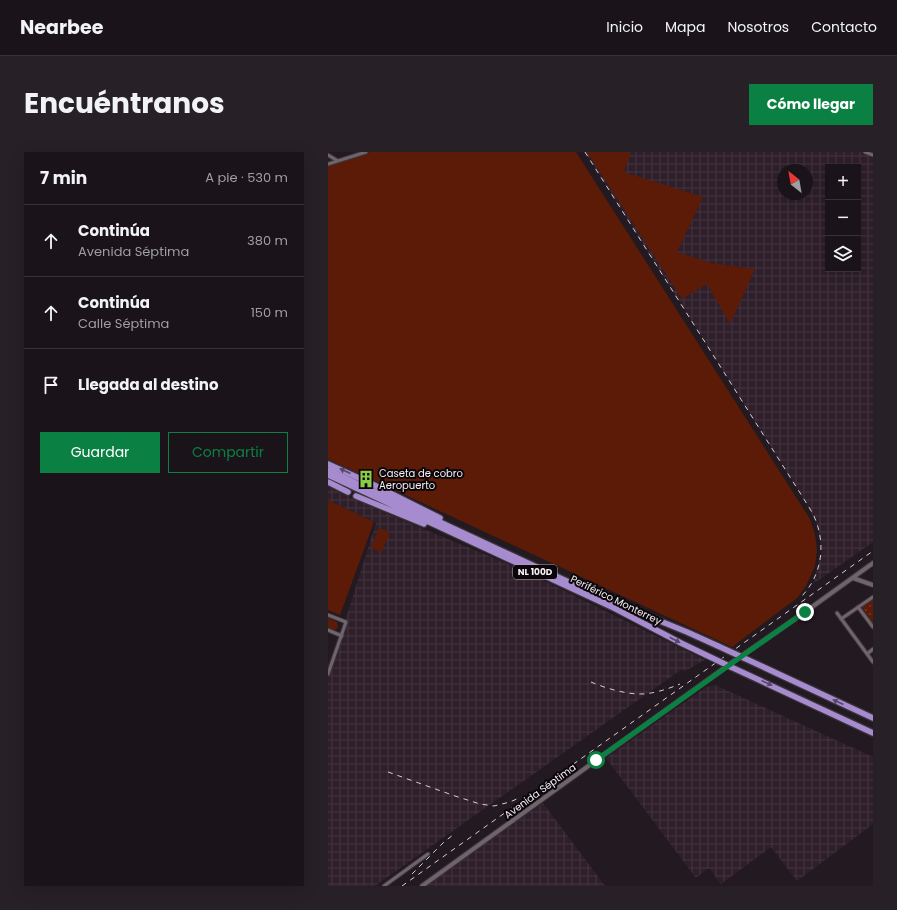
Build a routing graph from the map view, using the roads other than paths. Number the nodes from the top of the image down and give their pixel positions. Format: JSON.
{"nodes":[{"id":1,"x":366,"y":152,"type":"edge"},
{"id":2,"x":865,"y":152,"type":"edge"},
{"id":3,"x":328,"y":155,"type":"edge"},
{"id":4,"x":873,"y":155,"type":"edge"},
{"id":5,"x":338,"y":161,"type":"junction"},
{"id":6,"x":328,"y":164,"type":"edge"},
{"id":7,"x":328,"y":464,"type":"edge"},
{"id":8,"x":328,"y":470,"type":"edge"},
{"id":9,"x":328,"y":475,"type":"edge"},
{"id":10,"x":361,"y":479,"type":"dead end"},
{"id":11,"x":328,"y":482,"type":"edge"},
{"id":12,"x":370,"y":483,"type":"dead end"},
{"id":13,"x":348,"y":492,"type":"dead end"},
{"id":14,"x":356,"y":496,"type":"dead end"},
{"id":15,"x":455,"y":532,"type":"junction"},
{"id":16,"x":873,"y":563,"type":"edge"},
{"id":17,"x":853,"y":578,"type":"junction"},
{"id":18,"x":872,"y":583,"type":"edge"},
{"id":19,"x":873,"y":597,"type":"edge"},
{"id":20,"x":858,"y":607,"type":"junction"},
{"id":21,"x":837,"y":613,"type":"dead end"},
{"id":22,"x":328,"y":615,"type":"edge"},
{"id":23,"x":841,"y":619,"type":"junction"},
{"id":24,"x":873,"y":627,"type":"edge"},
{"id":25,"x":328,"y":630,"type":"edge"},
{"id":26,"x":342,"y":636,"type":"junction"},
{"id":27,"x":873,"y":649,"type":"edge"},
{"id":28,"x":867,"y":654,"type":"junction"},
{"id":29,"x":744,"y":656,"type":"junction"},
{"id":30,"x":873,"y":662,"type":"edge"},
{"id":31,"x":328,"y":674,"type":"edge"},
{"id":32,"x":873,"y":718,"type":"edge"},
{"id":33,"x":873,"y":733,"type":"edge"},
{"id":34,"x":428,"y":854,"type":"dead end"},
{"id":35,"x":384,"y":886,"type":"edge"},
{"id":36,"x":422,"y":886,"type":"edge"}],
"edges":[{"from":1,"to":5,"type":"street"},
{"from":2,"to":4,"type":"street"},
{"from":3,"to":5,"type":"street"},
{"from":5,"to":6,"type":"street"},
{"from":10,"to":7,"type":"highway","one_way":true},
{"from":8,"to":15,"type":"highway","name":"Periférico Monterrey","number":"NL 100D"},
{"from":9,"to":15,"type":"highway","name":"Periférico Monterrey","number":"NL 100D"},
{"from":11,"to":13,"type":"highway"},
{"from":12,"to":15,"type":"highway"},
{"from":14,"to":15,"type":"highway"},
{"from":15,"to":29,"type":"highway","name":"Periférico Monterrey","number":"NL 100D","bridge":true},
{"from":15,"to":33,"type":"highway","name":"Periférico Monterrey","number":"NL 100D","one_way":true,"bridge":true},
{"from":16,"to":17,"type":"street","name":"Avenida Séptima"},
{"from":17,"to":18,"type":"street"},
{"from":17,"to":29,"type":"street","name":"Avenida Séptima"},
{"from":19,"to":20,"type":"street"},
{"from":20,"to":23,"type":"street"},
{"from":20,"to":24,"type":"street"},
{"from":21,"to":23,"type":"street"},
{"from":22,"to":26,"type":"street"},
{"from":23,"to":28,"type":"street"},
{"from":25,"to":26,"type":"street"},
{"from":26,"to":31,"type":"street"},
{"from":27,"to":28,"type":"street"},
{"from":28,"to":30,"type":"street"},
{"from":32,"to":29,"type":"highway","name":"Periférico Monterrey","number":"NL 100D","one_way":true},
{"from":29,"to":36,"type":"street","name":"Avenida Séptima"},
{"from":34,"to":35,"type":"street"}]}
